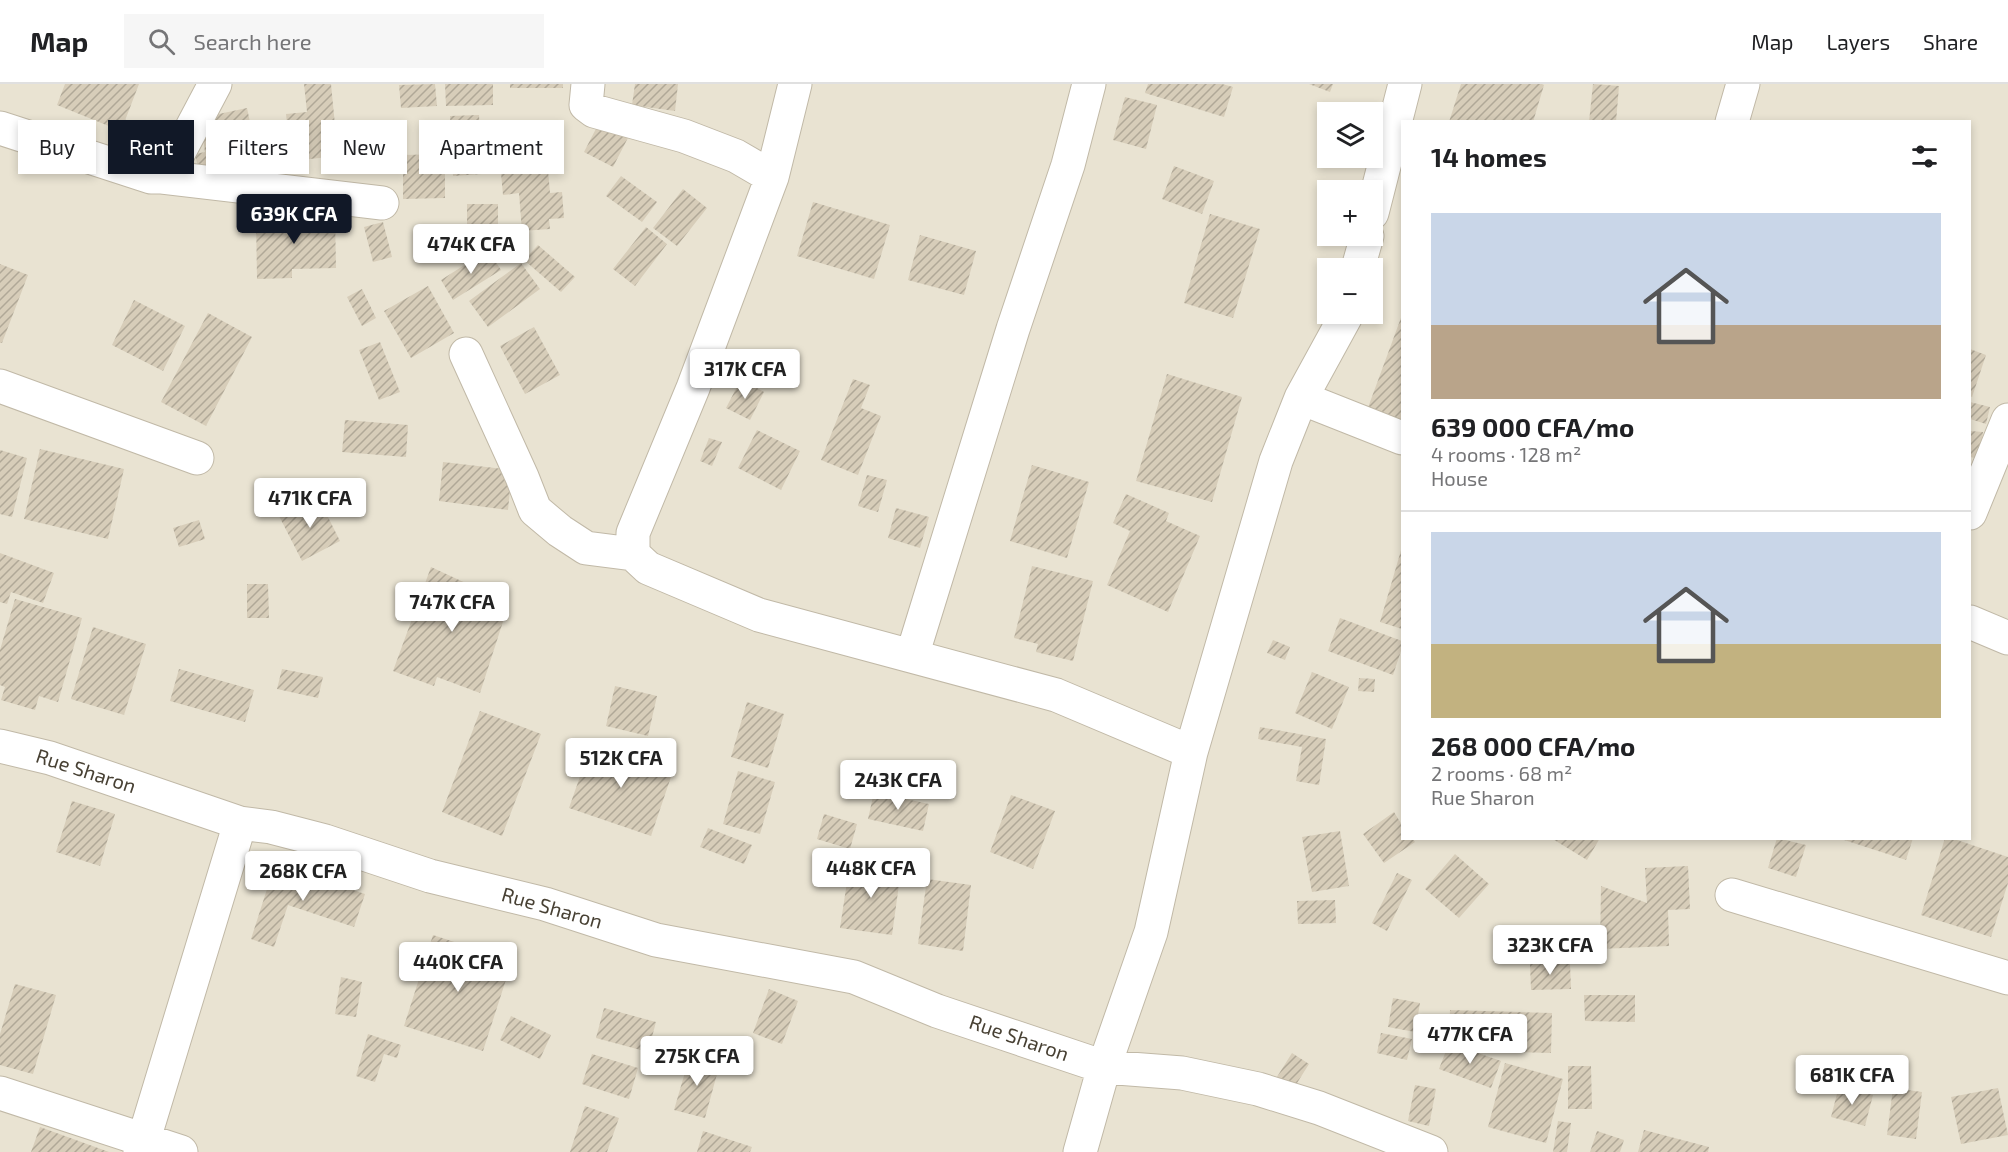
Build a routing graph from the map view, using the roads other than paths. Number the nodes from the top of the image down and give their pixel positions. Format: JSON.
{"nodes":[{"id":1,"x":215,"y":84,"type":"edge"},
{"id":2,"x":588,"y":84,"type":"edge"},
{"id":3,"x":795,"y":84,"type":"edge"},
{"id":4,"x":1089,"y":84,"type":"edge"},
{"id":5,"x":1405,"y":84,"type":"edge"},
{"id":6,"x":1743,"y":84,"type":"edge"},
{"id":7,"x":1733,"y":120,"type":"edge"},
{"id":8,"x":0,"y":128,"type":"edge"},
{"id":9,"x":162,"y":177,"type":"junction"},
{"id":10,"x":772,"y":177,"type":"junction"},
{"id":11,"x":1380,"y":180,"type":"edge"},
{"id":12,"x":382,"y":203,"type":"dead end"},
{"id":13,"x":1342,"y":324,"type":"edge"},
{"id":14,"x":466,"y":354,"type":"dead end"},
{"id":15,"x":0,"y":386,"type":"edge"},
{"id":16,"x":1301,"y":398,"type":"junction"},
{"id":17,"x":2008,"y":420,"type":"edge"},
{"id":18,"x":1401,"y":438,"type":"edge"},
{"id":19,"x":197,"y":458,"type":"dead end"},
{"id":20,"x":1971,"y":511,"type":"edge"},
{"id":21,"x":633,"y":554,"type":"junction"},
{"id":22,"x":1971,"y":622,"type":"edge"},
{"id":23,"x":2008,"y":638,"type":"edge"},
{"id":24,"x":912,"y":656,"type":"junction"},
{"id":25,"x":0,"y":746,"type":"edge"},
{"id":26,"x":1191,"y":752,"type":"junction"},
{"id":27,"x":240,"y":823,"type":"junction"},
{"id":28,"x":1732,"y":895,"type":"dead end"},
{"id":29,"x":2008,"y":978,"type":"edge"},
{"id":30,"x":1104,"y":1067,"type":"junction"},
{"id":31,"x":0,"y":1093,"type":"edge"},
{"id":32,"x":141,"y":1146,"type":"edge"},
{"id":33,"x":182,"y":1152,"type":"edge"},
{"id":34,"x":1080,"y":1152,"type":"edge"},
{"id":35,"x":1431,"y":1152,"type":"edge"}],
"edges":[{"from":1,"to":9,"type":"street"},
{"from":2,"to":10,"type":"street"},
{"from":3,"to":10,"type":"street"},
{"from":4,"to":24,"type":"street"},
{"from":5,"to":11,"type":"street"},
{"from":6,"to":7,"type":"street"},
{"from":8,"to":9,"type":"street"},
{"from":9,"to":12,"type":"street"},
{"from":10,"to":21,"type":"street"},
{"from":13,"to":16,"type":"street"},
{"from":14,"to":21,"type":"street"},
{"from":15,"to":19,"type":"street"},
{"from":16,"to":18,"type":"street"},
{"from":16,"to":26,"type":"street"},
{"from":17,"to":20,"type":"street"},
{"from":21,"to":24,"type":"street"},
{"from":22,"to":23,"type":"street"},
{"from":24,"to":26,"type":"street"},
{"from":25,"to":27,"type":"street","name":"Rue Sharon"},
{"from":26,"to":30,"type":"street"},
{"from":27,"to":30,"type":"street","name":"Rue Sharon"},
{"from":27,"to":32,"type":"street"},
{"from":28,"to":29,"type":"street"},
{"from":30,"to":34,"type":"street"},
{"from":30,"to":35,"type":"street","name":"Rue Sharon"},
{"from":31,"to":32,"type":"street"},
{"from":32,"to":33,"type":"street"}]}
